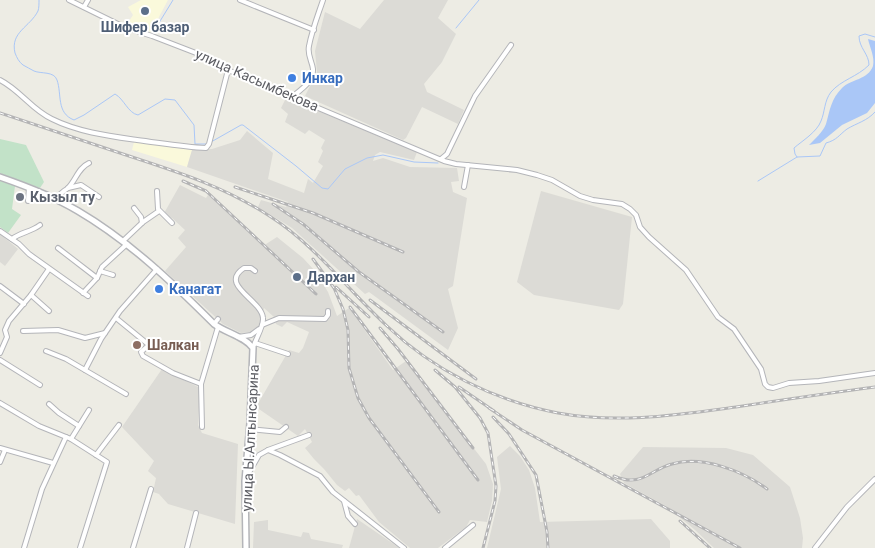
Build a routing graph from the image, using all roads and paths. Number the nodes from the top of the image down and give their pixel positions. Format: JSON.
{"nodes":[{"id":1,"x":69,"y":0,"type":"edge"},
{"id":2,"x":88,"y":0,"type":"edge"},
{"id":3,"x":240,"y":0,"type":"edge"},
{"id":4,"x":323,"y":0,"type":"edge"},
{"id":5,"x":84,"y":7,"type":"junction"},
{"id":6,"x":314,"y":30,"type":"junction"},
{"id":7,"x":511,"y":45,"type":"dead end"},
{"id":8,"x":228,"y":70,"type":"junction"},
{"id":9,"x":0,"y":80,"type":"edge"},
{"id":10,"x":292,"y":97,"type":"junction"},
{"id":11,"x":442,"y":160,"type":"junction"},
{"id":12,"x":89,"y":163,"type":"dead end"},
{"id":13,"x":468,"y":165,"type":"junction"},
{"id":14,"x":0,"y":177,"type":"edge"},
{"id":15,"x":464,"y":187,"type":"dead end"},
{"id":16,"x":29,"y":188,"type":"junction"},
{"id":17,"x":68,"y":188,"type":"junction"},
{"id":18,"x":157,"y":191,"type":"dead end"},
{"id":19,"x":99,"y":196,"type":"dead end"},
{"id":20,"x":56,"y":199,"type":"junction"},
{"id":21,"x":28,"y":201,"type":"dead end"},
{"id":22,"x":134,"y":208,"type":"dead end"},
{"id":23,"x":159,"y":211,"type":"junction"},
{"id":24,"x":172,"y":223,"type":"dead end"},
{"id":25,"x":142,"y":224,"type":"junction"},
{"id":26,"x":40,"y":225,"type":"dead end"},
{"id":27,"x":0,"y":231,"type":"edge"},
{"id":28,"x":12,"y":239,"type":"junction"},
{"id":29,"x":125,"y":242,"type":"junction"},
{"id":30,"x":58,"y":248,"type":"dead end"},
{"id":31,"x":49,"y":269,"type":"junction"},
{"id":32,"x":157,"y":269,"type":"junction"},
{"id":33,"x":100,"y":271,"type":"junction"},
{"id":34,"x":255,"y":271,"type":"dead end"},
{"id":35,"x":113,"y":275,"type":"dead end"},
{"id":36,"x":97,"y":278,"type":"junction"},
{"id":37,"x":0,"y":286,"type":"edge"},
{"id":38,"x":83,"y":293,"type":"junction"},
{"id":39,"x":32,"y":295,"type":"junction"},
{"id":40,"x":88,"y":296,"type":"dead end"},
{"id":41,"x":24,"y":304,"type":"junction"},
{"id":42,"x":49,"y":311,"type":"dead end"},
{"id":43,"x":328,"y":311,"type":"dead end"},
{"id":44,"x":116,"y":318,"type":"junction"},
{"id":45,"x":218,"y":319,"type":"dead end"},
{"id":46,"x":216,"y":325,"type":"junction"},
{"id":47,"x":261,"y":327,"type":"junction"},
{"id":48,"x":0,"y":330,"type":"edge"},
{"id":49,"x":23,"y":331,"type":"dead end"},
{"id":50,"x":6,"y":333,"type":"junction"},
{"id":51,"x":105,"y":333,"type":"junction"},
{"id":52,"x":238,"y":337,"type":"junction"},
{"id":53,"x":254,"y":346,"type":"junction"},
{"id":54,"x":46,"y":351,"type":"dead end"},
{"id":55,"x":0,"y":353,"type":"edge"},
{"id":56,"x":288,"y":354,"type":"dead end"},
{"id":57,"x":0,"y":360,"type":"edge"},
{"id":58,"x":85,"y":370,"type":"junction"},
{"id":59,"x":875,"y":373,"type":"edge"},
{"id":60,"x":201,"y":384,"type":"junction"},
{"id":61,"x":40,"y":386,"type":"dead end"},
{"id":62,"x":126,"y":394,"type":"dead end"},
{"id":63,"x":0,"y":403,"type":"edge"},
{"id":64,"x":49,"y":404,"type":"dead end"},
{"id":65,"x":89,"y":410,"type":"dead end"},
{"id":66,"x":119,"y":425,"type":"dead end"},
{"id":67,"x":78,"y":426,"type":"junction"},
{"id":68,"x":202,"y":427,"type":"dead end"},
{"id":69,"x":286,"y":427,"type":"dead end"},
{"id":70,"x":250,"y":429,"type":"junction"},
{"id":71,"x":309,"y":435,"type":"dead end"},
{"id":72,"x":66,"y":436,"type":"junction"},
{"id":73,"x":71,"y":439,"type":"junction"},
{"id":74,"x":2,"y":449,"type":"edge"},
{"id":75,"x":268,"y":450,"type":"junction"},
{"id":76,"x":96,"y":455,"type":"junction"},
{"id":77,"x":0,"y":462,"type":"edge"},
{"id":78,"x":53,"y":463,"type":"junction"},
{"id":79,"x":875,"y":479,"type":"edge"},
{"id":80,"x":245,"y":481,"type":"junction"},
{"id":81,"x":150,"y":489,"type":"dead end"},
{"id":82,"x":344,"y":501,"type":"junction"},
{"id":83,"x":196,"y":513,"type":"dead end"},
{"id":84,"x":355,"y":524,"type":"dead end"},
{"id":85,"x":473,"y":525,"type":"dead end"},
{"id":86,"x":24,"y":548,"type":"edge"},
{"id":87,"x":80,"y":548,"type":"edge"},
{"id":88,"x":133,"y":548,"type":"edge"},
{"id":89,"x":187,"y":548,"type":"edge"},
{"id":90,"x":246,"y":548,"type":"edge"},
{"id":91,"x":404,"y":548,"type":"edge"},
{"id":92,"x":445,"y":548,"type":"edge"},
{"id":93,"x":815,"y":548,"type":"edge"}],
"edges":[{"from":1,"to":5,"type":"street","name":"улица Касымбекова"},
{"from":2,"to":5,"type":"street"},
{"from":3,"to":6,"type":"street"},
{"from":4,"to":6,"type":"street"},
{"from":5,"to":8,"type":"street","name":"улица Касымбекова"},
{"from":6,"to":10,"type":"street"},
{"from":7,"to":11,"type":"street"},
{"from":8,"to":9,"type":"street"},
{"from":8,"to":10,"type":"street","name":"улица Касымбекова"},
{"from":10,"to":11,"type":"street","name":"улица Касымбекова"},
{"from":11,"to":13,"type":"street","name":"улица Касымбекова"},
{"from":12,"to":17,"type":"street"},
{"from":13,"to":15,"type":"street"},
{"from":13,"to":59,"type":"street","name":"улица Касымбекова"},
{"from":14,"to":16,"type":"street","name":"улица Ы.Алтынсарина"},
{"from":16,"to":20,"type":"street","name":"улица Ы.Алтынсарина"},
{"from":16,"to":21,"type":"street"},
{"from":17,"to":19,"type":"street"},
{"from":17,"to":20,"type":"street"},
{"from":18,"to":23,"type":"street"},
{"from":20,"to":29,"type":"street","name":"улица Ы.Алтынсарина"},
{"from":22,"to":25,"type":"street"},
{"from":23,"to":24,"type":"street"},
{"from":23,"to":25,"type":"street"},
{"from":25,"to":29,"type":"street"},
{"from":26,"to":28,"type":"street"},
{"from":27,"to":28,"type":"street"},
{"from":28,"to":31,"type":"street"},
{"from":29,"to":32,"type":"street","name":"улица Ы.Алтынсарина"},
{"from":29,"to":33,"type":"street"},
{"from":30,"to":36,"type":"street"},
{"from":31,"to":38,"type":"street"},
{"from":31,"to":39,"type":"street"},
{"from":32,"to":44,"type":"street"},
{"from":32,"to":46,"type":"street","name":"улица Ы.Алтынсарина"},
{"from":33,"to":35,"type":"street"},
{"from":33,"to":36,"type":"street"},
{"from":34,"to":47,"type":"street"},
{"from":36,"to":38,"type":"street"},
{"from":37,"to":41,"type":"street"},
{"from":38,"to":40,"type":"street"},
{"from":39,"to":41,"type":"street"},
{"from":39,"to":42,"type":"street"},
{"from":41,"to":50,"type":"street"},
{"from":43,"to":47,"type":"street"},
{"from":44,"to":51,"type":"street"},
{"from":44,"to":60,"type":"street"},
{"from":45,"to":46,"type":"street"},
{"from":46,"to":52,"type":"street","name":"улица Ы.Алтынсарина"},
{"from":46,"to":60,"type":"street"},
{"from":47,"to":52,"type":"street"},
{"from":47,"to":53,"type":"street"},
{"from":48,"to":50,"type":"street"},
{"from":49,"to":51,"type":"street"},
{"from":50,"to":55,"type":"street"},
{"from":51,"to":58,"type":"street"},
{"from":52,"to":53,"type":"street","name":"улица Ы.Алтынсарина"},
{"from":53,"to":56,"type":"street"},
{"from":53,"to":70,"type":"street","name":"улица Ы.Алтынсарина"},
{"from":54,"to":58,"type":"street"},
{"from":57,"to":61,"type":"street"},
{"from":58,"to":62,"type":"street"},
{"from":60,"to":68,"type":"street"},
{"from":63,"to":72,"type":"street"},
{"from":64,"to":67,"type":"street"},
{"from":65,"to":67,"type":"street"},
{"from":66,"to":76,"type":"street"},
{"from":67,"to":73,"type":"street"},
{"from":69,"to":70,"type":"street"},
{"from":70,"to":80,"type":"street","name":"улица Ы.Алтынсарина"},
{"from":71,"to":75,"type":"street"},
{"from":72,"to":73,"type":"street"},
{"from":72,"to":78,"type":"street"},
{"from":73,"to":76,"type":"street"},
{"from":74,"to":77,"type":"street"},
{"from":74,"to":78,"type":"street"},
{"from":75,"to":80,"type":"street"},
{"from":75,"to":82,"type":"street"},
{"from":76,"to":87,"type":"street"},
{"from":78,"to":86,"type":"street"},
{"from":79,"to":93,"type":"street"},
{"from":80,"to":90,"type":"street","name":"улица Ы.Алтынсарина"},
{"from":81,"to":88,"type":"street"},
{"from":82,"to":84,"type":"street"},
{"from":82,"to":91,"type":"street"},
{"from":83,"to":89,"type":"street"},
{"from":85,"to":92,"type":"street"}]}
